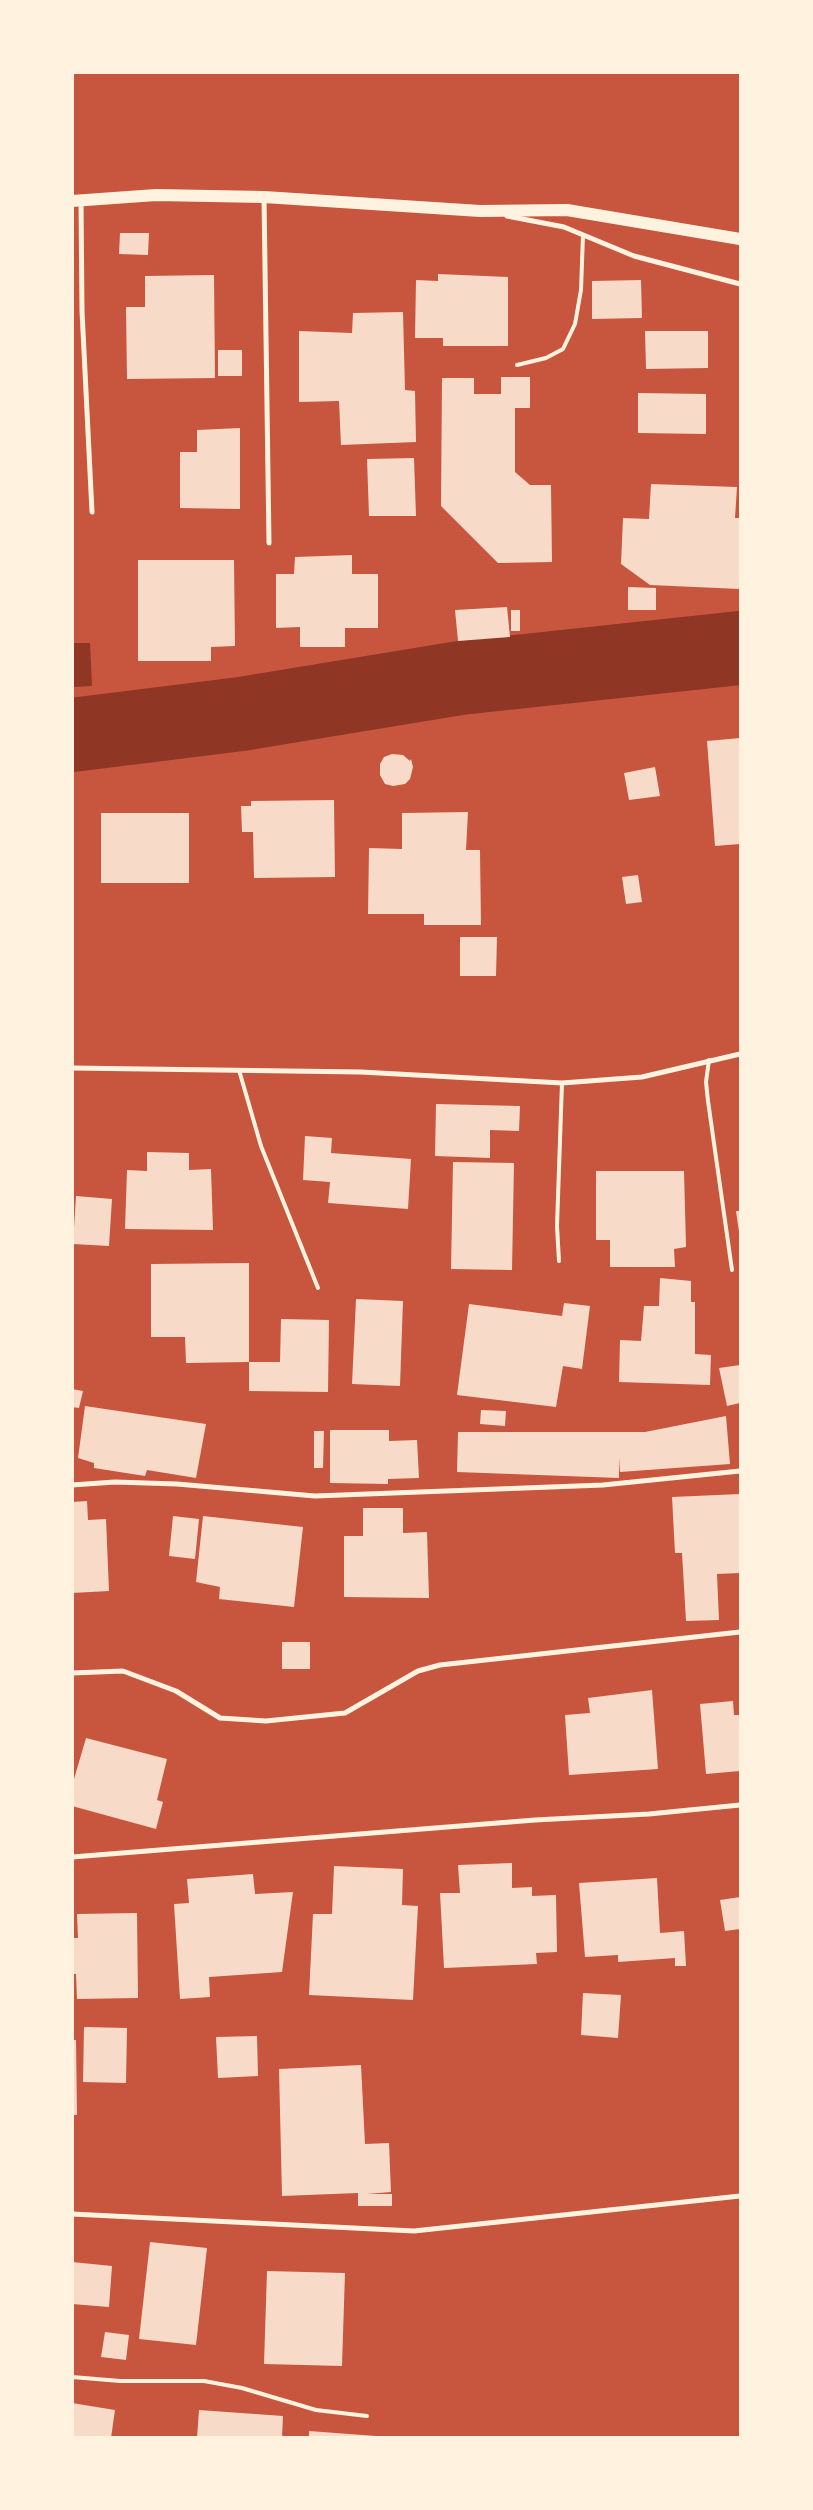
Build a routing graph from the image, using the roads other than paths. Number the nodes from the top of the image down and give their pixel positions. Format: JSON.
{"nodes":[{"id":1,"x":264,"y":197,"type":"junction"},
{"id":2,"x":77,"y":201,"type":"edge"},
{"id":3,"x":480,"y":211,"type":"junction"},
{"id":4,"x":583,"y":235,"type":"junction"},
{"id":5,"x":740,"y":239,"type":"edge"},
{"id":6,"x":740,"y":284,"type":"edge"},
{"id":7,"x":517,"y":365,"type":"dead end"},
{"id":8,"x":92,"y":512,"type":"dead end"},
{"id":9,"x":269,"y":543,"type":"dead end"},
{"id":10,"x":740,"y":1054,"type":"edge"},
{"id":11,"x":709,"y":1060,"type":"junction"},
{"id":12,"x":72,"y":1068,"type":"edge"},
{"id":13,"x":239,"y":1070,"type":"junction"},
{"id":14,"x":562,"y":1083,"type":"junction"},
{"id":15,"x":559,"y":1261,"type":"dead end"},
{"id":16,"x":732,"y":1270,"type":"dead end"},
{"id":17,"x":318,"y":1288,"type":"dead end"},
{"id":18,"x":740,"y":1471,"type":"edge"},
{"id":19,"x":72,"y":1485,"type":"edge"},
{"id":20,"x":740,"y":1632,"type":"edge"},
{"id":21,"x":72,"y":1673,"type":"edge"},
{"id":22,"x":740,"y":1804,"type":"edge"},
{"id":23,"x":72,"y":1857,"type":"edge"},
{"id":24,"x":740,"y":2196,"type":"edge"},
{"id":25,"x":72,"y":2214,"type":"edge"},
{"id":26,"x":72,"y":2378,"type":"edge"},
{"id":27,"x":367,"y":2416,"type":"dead end"}],
"edges":[{"from":1,"to":2,"type":"main road"},
{"from":1,"to":3,"type":"main road"},
{"from":1,"to":9,"type":"street"},
{"from":2,"to":8,"type":"street"},
{"from":3,"to":4,"type":"street"},
{"from":3,"to":5,"type":"main road"},
{"from":4,"to":6,"type":"street"},
{"from":4,"to":7,"type":"lane"},
{"from":10,"to":11,"type":"street"},
{"from":11,"to":14,"type":"street"},
{"from":11,"to":16,"type":"lane"},
{"from":12,"to":13,"type":"street"},
{"from":13,"to":14,"type":"street"},
{"from":13,"to":17,"type":"lane"},
{"from":14,"to":15,"type":"lane"},
{"from":18,"to":19,"type":"street"},
{"from":20,"to":21,"type":"street"},
{"from":22,"to":23,"type":"street"},
{"from":24,"to":25,"type":"street"},
{"from":26,"to":27,"type":"lane"}]}
